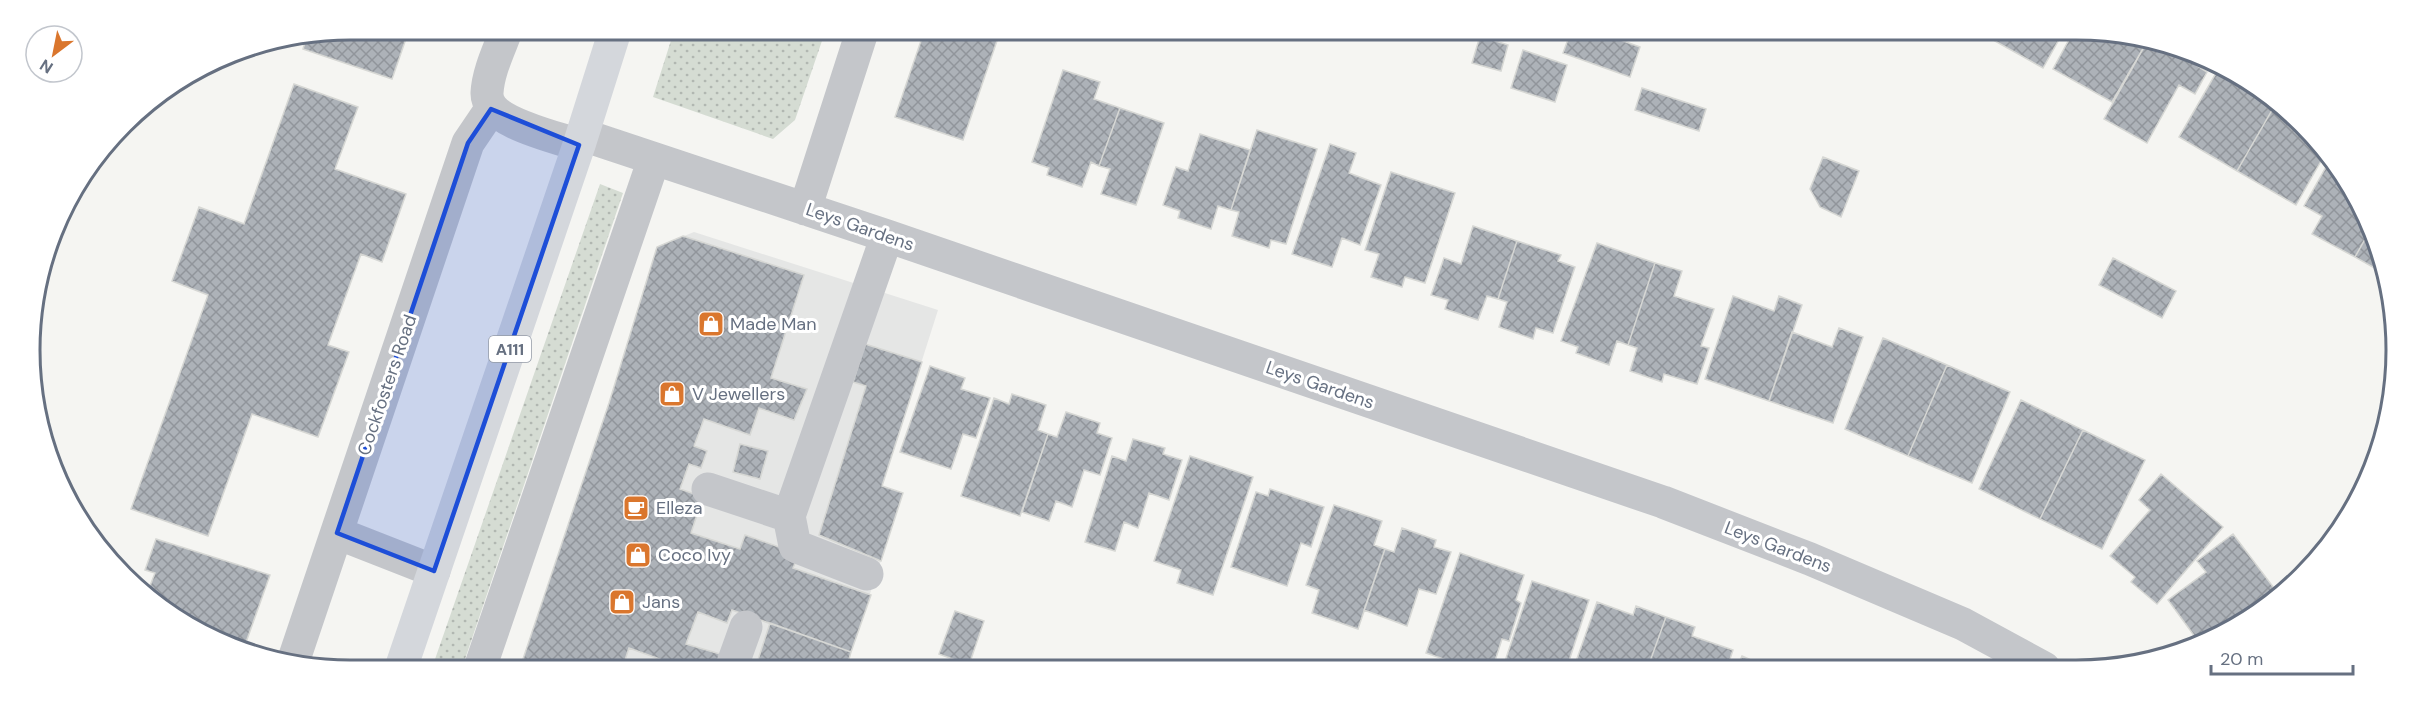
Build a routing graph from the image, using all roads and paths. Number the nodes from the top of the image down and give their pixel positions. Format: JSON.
{"nodes":[{"id":1,"x":503,"y":40,"type":"edge"},
{"id":2,"x":612,"y":40,"type":"edge"},
{"id":3,"x":859,"y":40,"type":"edge"},
{"id":4,"x":491,"y":109,"type":"junction"},
{"id":5,"x":581,"y":140,"type":"junction"},
{"id":6,"x":654,"y":159,"type":"junction"},
{"id":7,"x":805,"y":209,"type":"junction"},
{"id":8,"x":886,"y":236,"type":"junction"},
{"id":9,"x":708,"y":489,"type":"dead end"},
{"id":10,"x":789,"y":516,"type":"junction"},
{"id":11,"x":337,"y":533,"type":"junction"},
{"id":12,"x":435,"y":571,"type":"junction"},
{"id":13,"x":867,"y":574,"type":"dead end"},
{"id":14,"x":746,"y":627,"type":"dead end"},
{"id":15,"x":295,"y":656,"type":"edge"},
{"id":16,"x":404,"y":660,"type":"edge"},
{"id":17,"x":483,"y":660,"type":"edge"},
{"id":18,"x":734,"y":660,"type":"edge"},
{"id":19,"x":2029,"y":660,"type":"edge"}],
"edges":[{"from":1,"to":4,"type":"street"},
{"from":2,"to":5,"type":"main road","number":"A111"},
{"from":3,"to":7,"type":"street"},
{"from":4,"to":5,"type":"street"},
{"from":4,"to":11,"type":"street","name":"Cockfosters Road"},
{"from":5,"to":6,"type":"street","name":"Leys Gardens"},
{"from":5,"to":12,"type":"main road","number":"A111"},
{"from":6,"to":7,"type":"street","name":"Leys Gardens"},
{"from":6,"to":17,"type":"street"},
{"from":7,"to":8,"type":"street","name":"Leys Gardens"},
{"from":8,"to":10,"type":"street"},
{"from":8,"to":19,"type":"street","name":"Leys Gardens"},
{"from":9,"to":10,"type":"street"},
{"from":10,"to":13,"type":"street"},
{"from":11,"to":12,"type":"street"},
{"from":11,"to":15,"type":"street","name":"Cockfosters Road"},
{"from":12,"to":16,"type":"main road","number":"A111"},
{"from":14,"to":18,"type":"street"}]}
